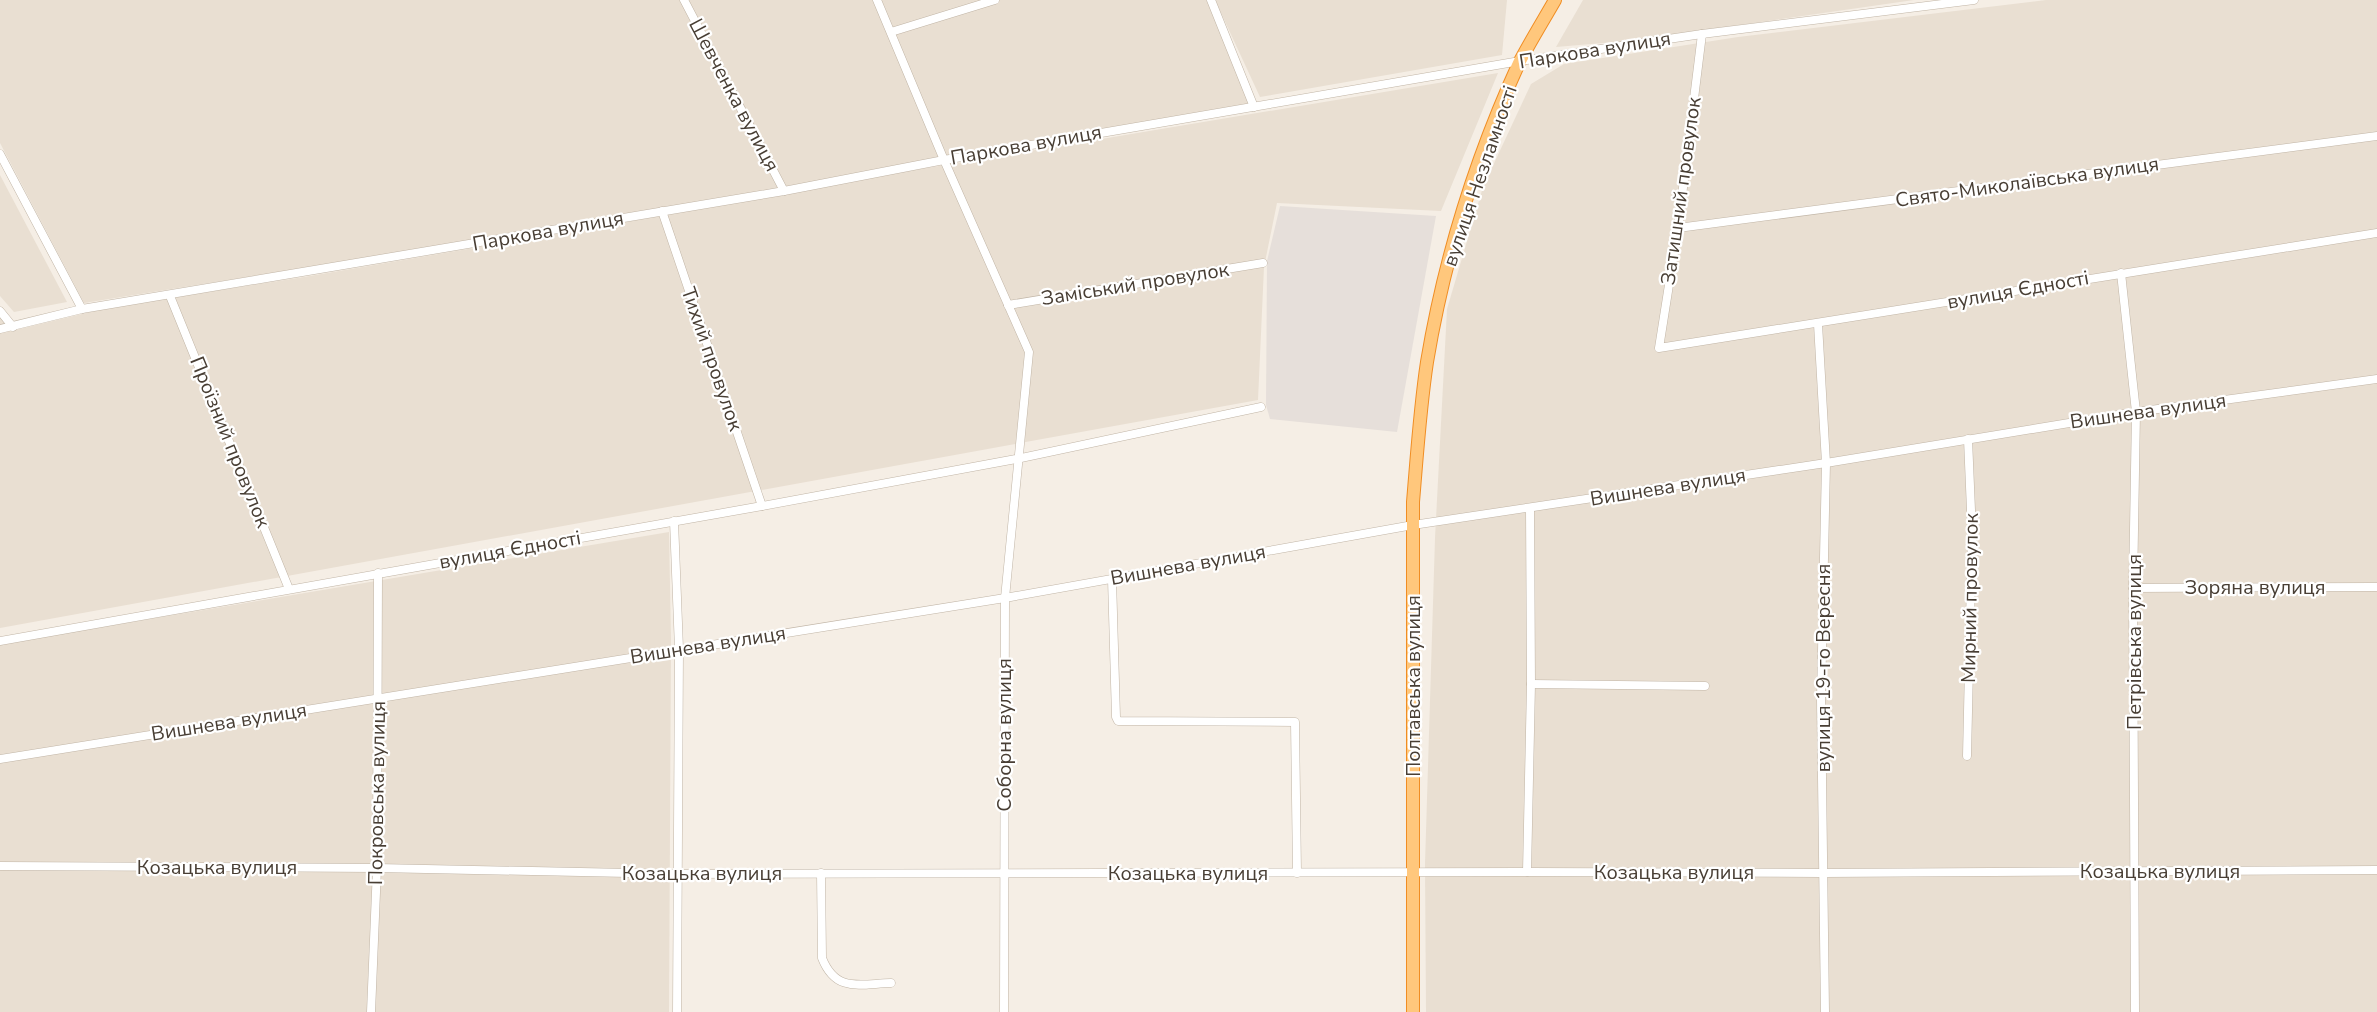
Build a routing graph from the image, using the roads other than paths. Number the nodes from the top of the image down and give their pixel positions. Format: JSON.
{"nodes":[{"id":1,"x":684,"y":0,"type":"edge"},
{"id":2,"x":878,"y":0,"type":"edge"},
{"id":3,"x":995,"y":0,"type":"edge"},
{"id":4,"x":1211,"y":0,"type":"edge"},
{"id":5,"x":1555,"y":0,"type":"edge"},
{"id":6,"x":1974,"y":0,"type":"edge"},
{"id":7,"x":891,"y":32,"type":"junction"},
{"id":8,"x":1702,"y":34,"type":"junction"},
{"id":9,"x":1521,"y":61,"type":"junction"},
{"id":10,"x":1254,"y":107,"type":"junction"},
{"id":11,"x":2377,"y":136,"type":"edge"},
{"id":12,"x":0,"y":154,"type":"edge"},
{"id":13,"x":944,"y":160,"type":"junction"},
{"id":14,"x":783,"y":191,"type":"junction"},
{"id":15,"x":662,"y":211,"type":"junction"},
{"id":16,"x":1678,"y":228,"type":"junction"},
{"id":17,"x":2377,"y":233,"type":"edge"},
{"id":18,"x":1263,"y":263,"type":"dead end"},
{"id":19,"x":2121,"y":273,"type":"junction"},
{"id":20,"x":170,"y":296,"type":"junction"},
{"id":21,"x":1008,"y":305,"type":"junction"},
{"id":22,"x":82,"y":309,"type":"junction"},
{"id":23,"x":0,"y":311,"type":"edge"},
{"id":24,"x":1818,"y":324,"type":"junction"},
{"id":25,"x":14,"y":327,"type":"junction"},
{"id":26,"x":0,"y":329,"type":"edge"},
{"id":27,"x":1659,"y":348,"type":"joint"},
{"id":28,"x":1428,"y":361,"type":"joint"},
{"id":29,"x":2377,"y":379,"type":"edge"},
{"id":30,"x":1261,"y":407,"type":"dead end"},
{"id":31,"x":2136,"y":412,"type":"junction"},
{"id":32,"x":1968,"y":439,"type":"junction"},
{"id":33,"x":1020,"y":458,"type":"junction"},
{"id":34,"x":1826,"y":463,"type":"junction"},
{"id":35,"x":762,"y":506,"type":"junction"},
{"id":36,"x":1530,"y":508,"type":"junction"},
{"id":37,"x":674,"y":521,"type":"junction"},
{"id":38,"x":1413,"y":525,"type":"junction"},
{"id":39,"x":378,"y":573,"type":"junction"},
{"id":40,"x":1112,"y":579,"type":"junction"},
{"id":41,"x":2377,"y":587,"type":"edge"},
{"id":42,"x":2133,"y":588,"type":"junction"},
{"id":43,"x":290,"y":589,"type":"junction"},
{"id":44,"x":1005,"y":598,"type":"junction"},
{"id":45,"x":0,"y":641,"type":"edge"},
{"id":46,"x":679,"y":649,"type":"junction"},
{"id":47,"x":1531,"y":684,"type":"junction"},
{"id":48,"x":1705,"y":686,"type":"dead end"},
{"id":49,"x":378,"y":698,"type":"junction"},
{"id":50,"x":1967,"y":756,"type":"dead end"},
{"id":51,"x":0,"y":759,"type":"edge"},
{"id":52,"x":0,"y":866,"type":"edge"},
{"id":53,"x":377,"y":868,"type":"junction"},
{"id":54,"x":2377,"y":870,"type":"edge"},
{"id":55,"x":2135,"y":871,"type":"junction"},
{"id":56,"x":1003,"y":872,"type":"junction"},
{"id":57,"x":1527,"y":872,"type":"junction"},
{"id":58,"x":821,"y":873,"type":"junction"},
{"id":59,"x":1298,"y":873,"type":"junction"},
{"id":60,"x":1413,"y":873,"type":"junction"},
{"id":61,"x":1823,"y":873,"type":"junction"},
{"id":62,"x":677,"y":874,"type":"junction"},
{"id":63,"x":891,"y":983,"type":"dead end"},
{"id":64,"x":371,"y":1012,"type":"edge"},
{"id":65,"x":677,"y":1012,"type":"edge"},
{"id":66,"x":1004,"y":1012,"type":"edge"},
{"id":67,"x":1413,"y":1012,"type":"edge"},
{"id":68,"x":1826,"y":1012,"type":"edge"},
{"id":69,"x":2135,"y":1012,"type":"edge"}],
"edges":[{"from":1,"to":14,"type":"street","name":"Шевченка вулиця"},
{"from":2,"to":7,"type":"street","name":"Соборна вулиця"},
{"from":3,"to":7,"type":"street"},
{"from":4,"to":10,"type":"street"},
{"from":5,"to":9,"type":"highway","name":"вулиця Незламності"},
{"from":6,"to":8,"type":"street","name":"Паркова вулиця"},
{"from":7,"to":13,"type":"street","name":"Соборна вулиця"},
{"from":8,"to":9,"type":"street","name":"Паркова вулиця"},
{"from":8,"to":16,"type":"street","name":"Затишний провулок"},
{"from":9,"to":10,"type":"street","name":"Паркова вулиця"},
{"from":9,"to":28,"type":"highway","name":"вулиця Незламності"},
{"from":10,"to":13,"type":"street","name":"Паркова вулиця"},
{"from":11,"to":16,"type":"street","name":"Свято-Миколаївська вулиця"},
{"from":12,"to":22,"type":"street"},
{"from":13,"to":14,"type":"street","name":"Паркова вулиця"},
{"from":13,"to":21,"type":"street","name":"Соборна вулиця"},
{"from":14,"to":15,"type":"street","name":"Паркова вулиця"},
{"from":15,"to":20,"type":"street","name":"Паркова вулиця"},
{"from":15,"to":35,"type":"street","name":"Тихий провулок"},
{"from":16,"to":27,"type":"street","name":"Затишний провулок"},
{"from":17,"to":19,"type":"street","name":"вулиця Єдності"},
{"from":18,"to":21,"type":"street","name":"Заміський провулок"},
{"from":19,"to":24,"type":"street","name":"вулиця Єдності"},
{"from":19,"to":31,"type":"street","name":"Петрівська вулиця"},
{"from":20,"to":22,"type":"street","name":"Паркова вулиця"},
{"from":20,"to":43,"type":"street","name":"Проїзний провулок"},
{"from":21,"to":33,"type":"street","name":"Соборна вулиця"},
{"from":22,"to":25,"type":"street","name":"Паркова вулиця"},
{"from":23,"to":25,"type":"street"},
{"from":24,"to":27,"type":"street","name":"вулиця Єдності"},
{"from":24,"to":34,"type":"street","name":"вулиця 19-го Вересня"},
{"from":25,"to":26,"type":"street","name":"Паркова вулиця"},
{"from":28,"to":38,"type":"highway","name":"Полтавська вулиця"},
{"from":29,"to":31,"type":"street","name":"Вишнева вулиця"},
{"from":30,"to":33,"type":"street","name":"вулиця Єдності"},
{"from":31,"to":32,"type":"street","name":"Вишнева вулиця"},
{"from":31,"to":42,"type":"street","name":"Петрівська вулиця"},
{"from":32,"to":34,"type":"street","name":"Вишнева вулиця"},
{"from":32,"to":50,"type":"street","name":"Мирний провулок"},
{"from":33,"to":35,"type":"street","name":"вулиця Єдності"},
{"from":33,"to":44,"type":"street","name":"Соборна вулиця"},
{"from":34,"to":36,"type":"street","name":"Вишнева вулиця"},
{"from":34,"to":61,"type":"street","name":"вулиця 19-го Вересня"},
{"from":35,"to":37,"type":"street","name":"вулиця Єдності"},
{"from":36,"to":38,"type":"street","name":"Вишнева вулиця"},
{"from":36,"to":47,"type":"street"},
{"from":37,"to":39,"type":"street","name":"вулиця Єдності"},
{"from":37,"to":46,"type":"street"},
{"from":38,"to":40,"type":"street","name":"Вишнева вулиця"},
{"from":38,"to":60,"type":"highway","name":"Полтавська вулиця"},
{"from":39,"to":43,"type":"street","name":"вулиця Єдності"},
{"from":39,"to":49,"type":"street","name":"Покровська вулиця"},
{"from":40,"to":44,"type":"street","name":"Вишнева вулиця"},
{"from":40,"to":59,"type":"street"},
{"from":41,"to":42,"type":"street","name":"Зоряна вулиця"},
{"from":42,"to":55,"type":"street","name":"Петрівська вулиця"},
{"from":43,"to":45,"type":"street","name":"вулиця Єдності"},
{"from":44,"to":46,"type":"street","name":"Вишнева вулиця"},
{"from":44,"to":56,"type":"street","name":"Соборна вулиця"},
{"from":46,"to":49,"type":"street","name":"Вишнева вулиця"},
{"from":46,"to":62,"type":"street"},
{"from":47,"to":48,"type":"street"},
{"from":47,"to":57,"type":"street"},
{"from":49,"to":51,"type":"street","name":"Вишнева вулиця"},
{"from":49,"to":53,"type":"street","name":"Покровська вулиця"},
{"from":52,"to":53,"type":"street","name":"Козацька вулиця"},
{"from":53,"to":62,"type":"street","name":"Козацька вулиця"},
{"from":53,"to":64,"type":"street","name":"Покровська вулиця"},
{"from":54,"to":55,"type":"street","name":"Козацька вулиця"},
{"from":55,"to":61,"type":"street","name":"Козацька вулиця"},
{"from":55,"to":69,"type":"street","name":"Петрівська вулиця"},
{"from":56,"to":58,"type":"street","name":"Козацька вулиця"},
{"from":56,"to":59,"type":"street","name":"Козацька вулиця"},
{"from":56,"to":66,"type":"street","name":"Соборна вулиця"},
{"from":57,"to":60,"type":"street","name":"Козацька вулиця"},
{"from":57,"to":61,"type":"street","name":"Козацька вулиця"},
{"from":58,"to":62,"type":"street","name":"Козацька вулиця"},
{"from":58,"to":63,"type":"street"},
{"from":59,"to":60,"type":"street","name":"Козацька вулиця"},
{"from":60,"to":67,"type":"highway","name":"Полтавська вулиця"},
{"from":61,"to":68,"type":"street","name":"вулиця 19-го Вересня"},
{"from":62,"to":65,"type":"street"}]}
